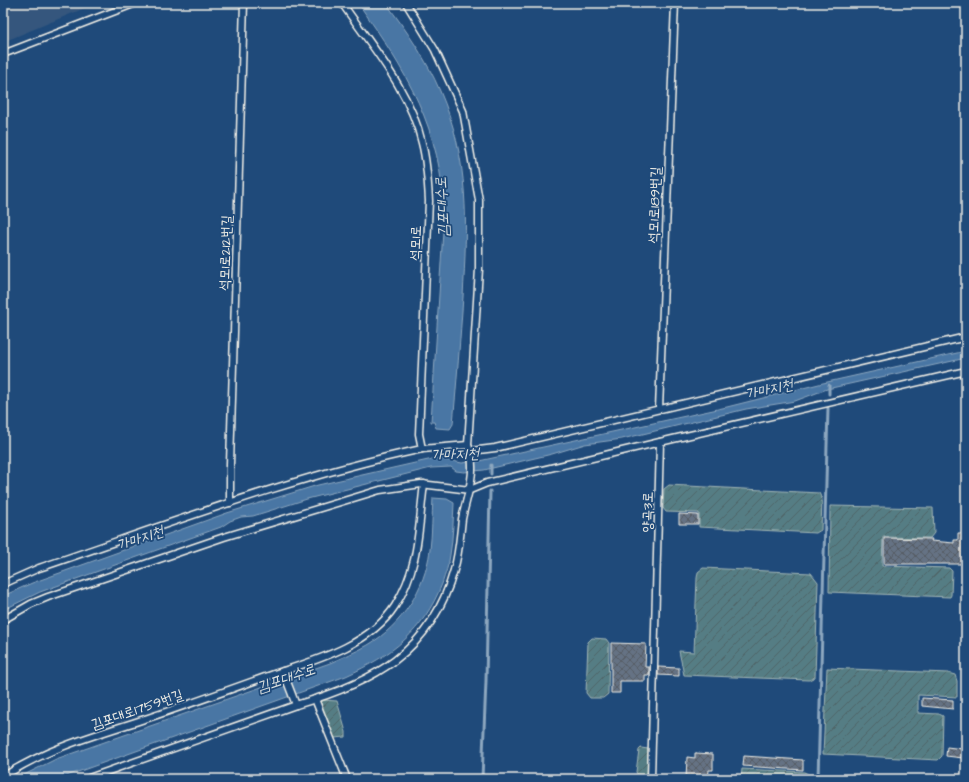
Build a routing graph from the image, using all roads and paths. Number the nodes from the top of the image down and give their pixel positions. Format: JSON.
{"nodes":[{"id":1,"x":136,"y":3,"type":"edge"},
{"id":2,"x":244,"y":3,"type":"edge"},
{"id":3,"x":342,"y":3,"type":"edge"},
{"id":4,"x":406,"y":3,"type":"edge"},
{"id":5,"x":675,"y":3,"type":"edge"},
{"id":6,"x":3,"y":54,"type":"edge"},
{"id":7,"x":966,"y":338,"type":"edge"},
{"id":8,"x":966,"y":371,"type":"edge"},
{"id":9,"x":659,"y":409,"type":"junction"},
{"id":10,"x":660,"y":442,"type":"junction"},
{"id":11,"x":422,"y":449,"type":"junction"},
{"id":12,"x":470,"y":450,"type":"junction"},
{"id":13,"x":424,"y":484,"type":"junction"},
{"id":14,"x":471,"y":486,"type":"junction"},
{"id":15,"x":230,"y":503,"type":"junction"},
{"id":16,"x":3,"y":584,"type":"edge"},
{"id":17,"x":3,"y":620,"type":"edge"},
{"id":18,"x":284,"y":673,"type":"junction"},
{"id":19,"x":315,"y":699,"type":"junction"},
{"id":20,"x":295,"y":703,"type":"junction"},
{"id":21,"x":3,"y":778,"type":"edge"},
{"id":22,"x":86,"y":779,"type":"edge"},
{"id":23,"x":347,"y":779,"type":"edge"},
{"id":24,"x":651,"y":779,"type":"edge"}],
"edges":[{"from":1,"to":6,"type":"lane"},
{"from":2,"to":15,"type":"lane","name":"석모1로212번길"},
{"from":3,"to":11,"type":"lane","name":"석모1로"},
{"from":4,"to":12,"type":"lane"},
{"from":5,"to":9,"type":"lane","name":"석모1로189번길"},
{"from":7,"to":9,"type":"lane"},
{"from":8,"to":10,"type":"lane"},
{"from":9,"to":12,"type":"lane"},
{"from":10,"to":14,"type":"lane"},
{"from":10,"to":24,"type":"lane","name":"양곡3로"},
{"from":11,"to":12,"type":"lane"},
{"from":11,"to":15,"type":"lane"},
{"from":12,"to":14,"type":"lane"},
{"from":13,"to":14,"type":"lane"},
{"from":13,"to":17,"type":"lane"},
{"from":13,"to":18,"type":"lane","name":"김포대로1759번길"},
{"from":14,"to":19,"type":"lane"},
{"from":15,"to":16,"type":"lane"},
{"from":18,"to":20,"type":"lane"},
{"from":18,"to":21,"type":"lane","name":"김포대로1759번길"},
{"from":19,"to":20,"type":"lane"},
{"from":19,"to":23,"type":"lane"},
{"from":20,"to":22,"type":"lane"}]}
